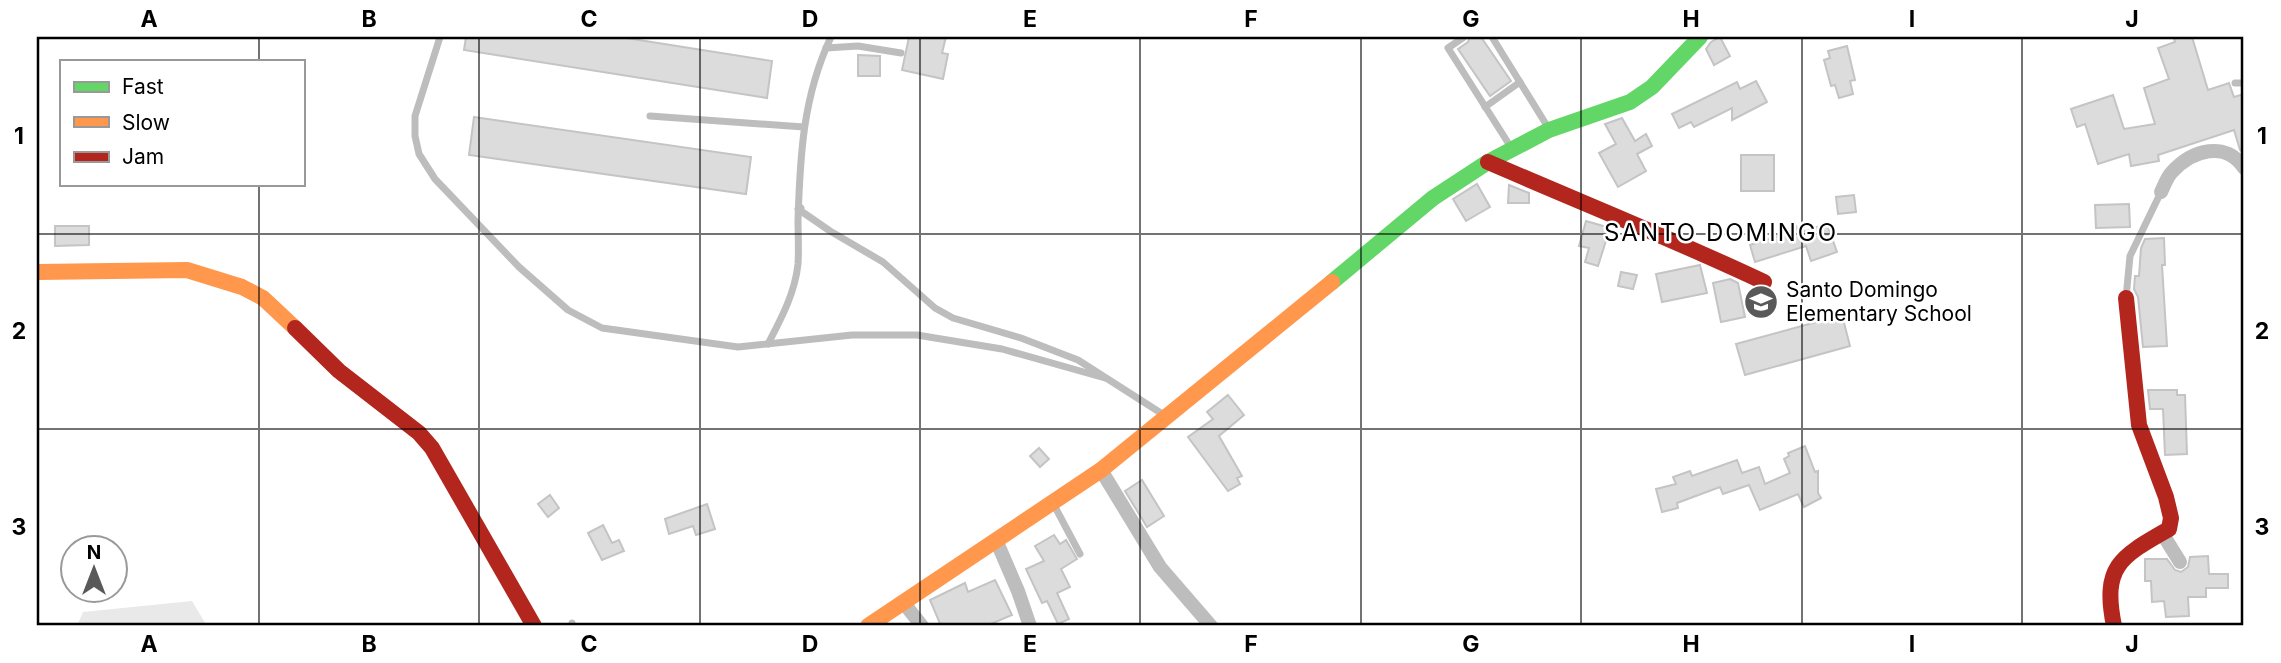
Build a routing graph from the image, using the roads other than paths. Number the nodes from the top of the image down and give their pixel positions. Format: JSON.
{"nodes":[{"id":1,"x":440,"y":37,"type":"edge"},
{"id":2,"x":831,"y":37,"type":"edge"},
{"id":3,"x":1464,"y":37,"type":"edge"},
{"id":4,"x":1492,"y":37,"type":"edge"},
{"id":5,"x":1696,"y":38,"type":"edge"},
{"id":6,"x":826,"y":48,"type":"junction"},
{"id":7,"x":901,"y":53,"type":"dead end"},
{"id":8,"x":1520,"y":82,"type":"junction"},
{"id":9,"x":2235,"y":83,"type":"dead end"},
{"id":10,"x":2244,"y":83,"type":"edge"},
{"id":11,"x":1485,"y":107,"type":"junction"},
{"id":12,"x":650,"y":116,"type":"dead end"},
{"id":13,"x":804,"y":127,"type":"junction"},
{"id":14,"x":1549,"y":130,"type":"junction"},
{"id":15,"x":1513,"y":150,"type":"junction"},
{"id":16,"x":1488,"y":162,"type":"junction"},
{"id":17,"x":2244,"y":168,"type":"edge"},
{"id":18,"x":2161,"y":192,"type":"joint"},
{"id":19,"x":800,"y":209,"type":"junction"},
{"id":20,"x":37,"y":272,"type":"edge"},
{"id":21,"x":1764,"y":282,"type":"dead end"},
{"id":22,"x":2126,"y":298,"type":"joint"},
{"id":23,"x":768,"y":344,"type":"junction"},
{"id":24,"x":1105,"y":378,"type":"junction"},
{"id":25,"x":1168,"y":417,"type":"junction"},
{"id":26,"x":1101,"y":470,"type":"junction"},
{"id":27,"x":1053,"y":503,"type":"junction"},
{"id":28,"x":2162,"y":533,"type":"junction"},
{"id":29,"x":996,"y":540,"type":"junction"},
{"id":30,"x":1080,"y":554,"type":"dead end"},
{"id":31,"x":2180,"y":562,"type":"dead end"},
{"id":32,"x":903,"y":602,"type":"junction"},
{"id":33,"x":534,"y":626,"type":"edge"},
{"id":34,"x":868,"y":626,"type":"edge"},
{"id":35,"x":922,"y":626,"type":"edge"},
{"id":36,"x":1030,"y":626,"type":"edge"},
{"id":37,"x":1211,"y":626,"type":"edge"},
{"id":38,"x":2114,"y":626,"type":"edge"}],
"edges":[{"from":1,"to":23,"type":"lane"},
{"from":2,"to":6,"type":"lane"},
{"from":3,"to":11,"type":"lane"},
{"from":4,"to":8,"type":"lane"},
{"from":5,"to":14,"type":"street"},
{"from":6,"to":7,"type":"lane"},
{"from":6,"to":13,"type":"lane"},
{"from":8,"to":11,"type":"lane"},
{"from":8,"to":14,"type":"lane"},
{"from":9,"to":10,"type":"lane"},
{"from":11,"to":15,"type":"lane"},
{"from":12,"to":13,"type":"lane"},
{"from":13,"to":19,"type":"lane"},
{"from":14,"to":15,"type":"street"},
{"from":15,"to":16,"type":"street"},
{"from":16,"to":21,"type":"street"},
{"from":16,"to":25,"type":"street"},
{"from":17,"to":18,"type":"street"},
{"from":18,"to":22,"type":"lane"},
{"from":19,"to":23,"type":"lane"},
{"from":19,"to":24,"type":"lane"},
{"from":20,"to":33,"type":"street"},
{"from":22,"to":28,"type":"street"},
{"from":23,"to":24,"type":"lane"},
{"from":24,"to":25,"type":"lane"},
{"from":25,"to":26,"type":"street"},
{"from":26,"to":27,"type":"street"},
{"from":26,"to":37,"type":"street"},
{"from":27,"to":29,"type":"street"},
{"from":27,"to":30,"type":"lane"},
{"from":28,"to":31,"type":"street"},
{"from":28,"to":38,"type":"street"},
{"from":29,"to":32,"type":"street"},
{"from":29,"to":36,"type":"street"},
{"from":32,"to":34,"type":"street"},
{"from":32,"to":35,"type":"street"}]}
